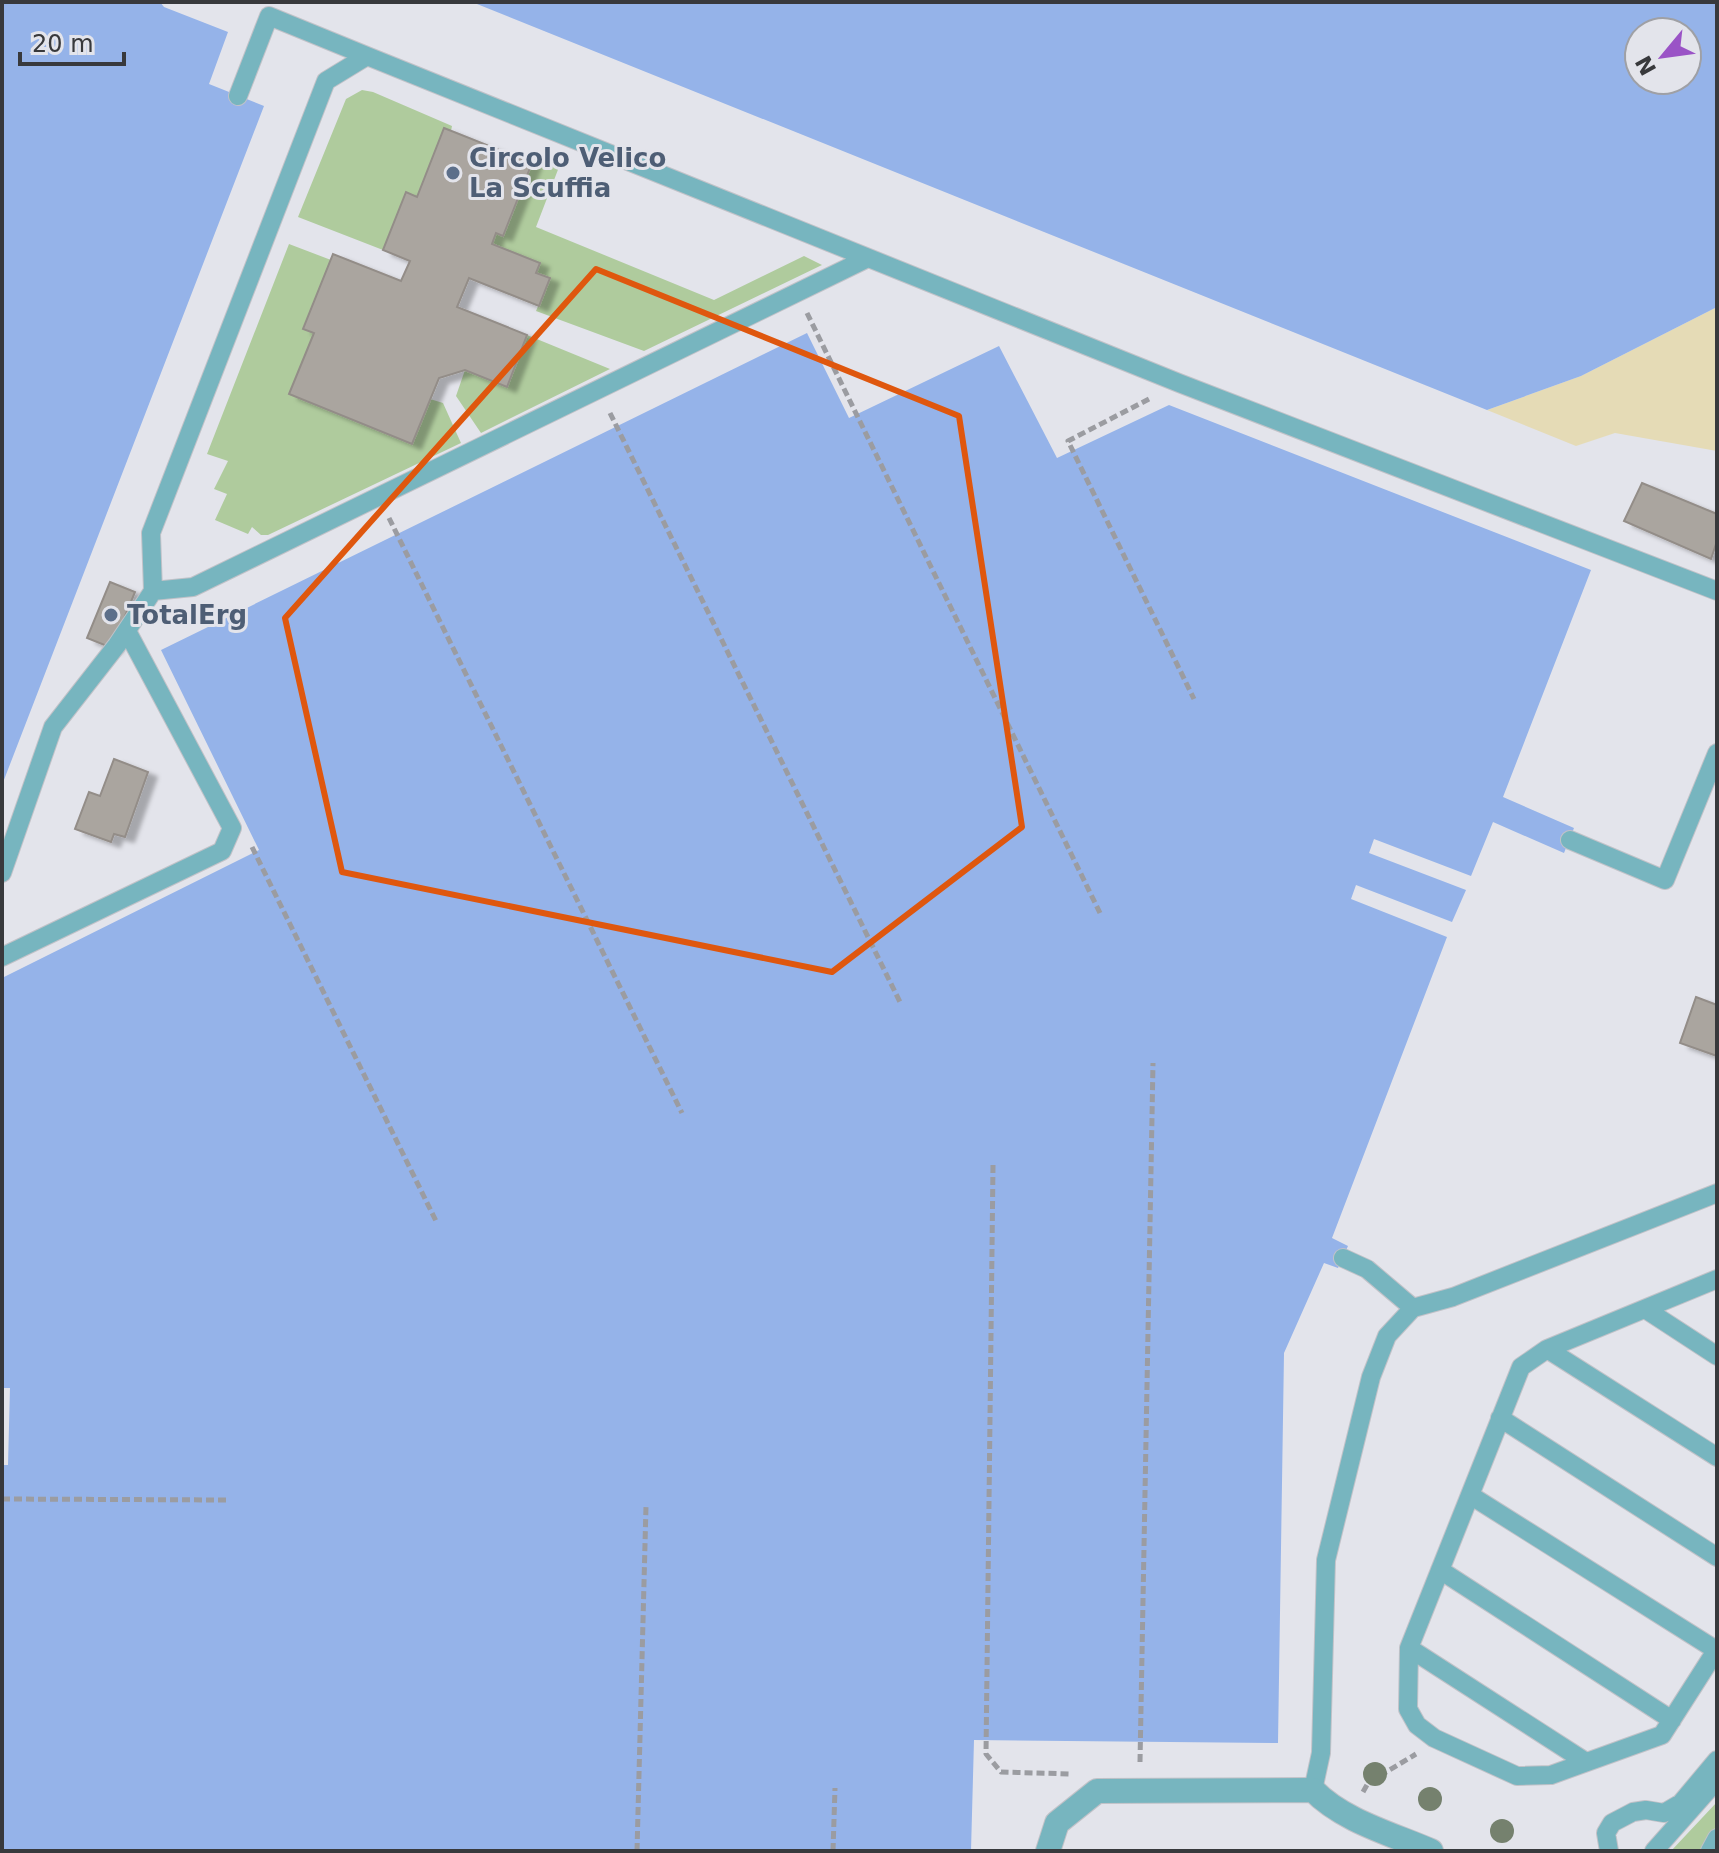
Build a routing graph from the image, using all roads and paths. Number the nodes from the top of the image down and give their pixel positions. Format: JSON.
{"nodes":[{"id":1,"x":367,"y":56,"type":"junction"},
{"id":2,"x":238,"y":96,"type":"dead end"},
{"id":3,"x":866,"y":259,"type":"junction"},
{"id":4,"x":796,"y":292,"type":"junction"},
{"id":5,"x":1179,"y":383,"type":"junction"},
{"id":6,"x":614,"y":422,"type":"dead end"},
{"id":7,"x":394,"y":529,"type":"dead end"},
{"id":8,"x":153,"y":591,"type":"junction"},
{"id":9,"x":1717,"y":591,"type":"edge"},
{"id":10,"x":127,"y":631,"type":"junction"},
{"id":11,"x":1194,"y":699,"type":"dead end"},
{"id":12,"x":1717,"y":753,"type":"edge"},
{"id":13,"x":1570,"y":840,"type":"dead end"},
{"id":14,"x":252,"y":847,"type":"dead end"},
{"id":15,"x":2,"y":873,"type":"edge"},
{"id":16,"x":1100,"y":913,"type":"dead end"},
{"id":17,"x":2,"y":957,"type":"edge"},
{"id":18,"x":901,"y":1004,"type":"dead end"},
{"id":19,"x":1153,"y":1063,"type":"dead end"},
{"id":20,"x":682,"y":1113,"type":"dead end"},
{"id":21,"x":993,"y":1165,"type":"dead end"},
{"id":22,"x":1717,"y":1193,"type":"edge"},
{"id":23,"x":437,"y":1223,"type":"dead end"},
{"id":24,"x":1343,"y":1258,"type":"dead end"},
{"id":25,"x":1717,"y":1279,"type":"edge"},
{"id":26,"x":1413,"y":1308,"type":"junction"},
{"id":27,"x":1645,"y":1309,"type":"junction"},
{"id":28,"x":1547,"y":1349,"type":"junction"},
{"id":29,"x":1717,"y":1356,"type":"edge"},
{"id":30,"x":1500,"y":1418,"type":"junction"},
{"id":31,"x":1717,"y":1457,"type":"edge"},
{"id":32,"x":1470,"y":1495,"type":"junction"},
{"id":33,"x":2,"y":1499,"type":"edge"},
{"id":34,"x":227,"y":1500,"type":"dead end"},
{"id":35,"x":646,"y":1506,"type":"dead end"},
{"id":36,"x":1717,"y":1557,"type":"edge"},
{"id":37,"x":1440,"y":1570,"type":"junction"},
{"id":38,"x":1409,"y":1648,"type":"junction"},
{"id":39,"x":1717,"y":1649,"type":"edge"},
{"id":40,"x":1717,"y":1669,"type":"edge"},
{"id":41,"x":1691,"y":1689,"type":"junction"},
{"id":42,"x":1672,"y":1720,"type":"junction"},
{"id":43,"x":986,"y":1754,"type":"dead end"},
{"id":44,"x":1140,"y":1758,"type":"dead end"},
{"id":45,"x":1717,"y":1760,"type":"edge"},
{"id":46,"x":1408,"y":1761,"type":"dead end"},
{"id":47,"x":1586,"y":1762,"type":"junction"},
{"id":48,"x":1717,"y":1780,"type":"edge"},
{"id":49,"x":1368,"y":1783,"type":"dead end"},
{"id":50,"x":835,"y":1788,"type":"dead end"},
{"id":51,"x":1313,"y":1790,"type":"junction"},
{"id":52,"x":1717,"y":1838,"type":"edge"},
{"id":53,"x":637,"y":1851,"type":"edge"},
{"id":54,"x":833,"y":1851,"type":"edge"},
{"id":55,"x":1048,"y":1851,"type":"edge"},
{"id":56,"x":1431,"y":1851,"type":"edge"},
{"id":57,"x":1609,"y":1851,"type":"edge"},
{"id":58,"x":1654,"y":1851,"type":"edge"},
{"id":59,"x":1710,"y":1851,"type":"edge"}],
"edges":[{"from":1,"to":2,"type":"lane"},
{"from":1,"to":3,"type":"lane"},
{"from":1,"to":8,"type":"lane"},
{"from":3,"to":4,"type":"lane"},
{"from":3,"to":5,"type":"lane"},
{"from":4,"to":8,"type":"lane"},
{"from":4,"to":16,"type":"path"},
{"from":5,"to":9,"type":"lane"},
{"from":5,"to":11,"type":"path"},
{"from":6,"to":18,"type":"path"},
{"from":7,"to":20,"type":"path"},
{"from":8,"to":10,"type":"lane"},
{"from":10,"to":15,"type":"lane"},
{"from":10,"to":17,"type":"lane"},
{"from":12,"to":13,"type":"lane"},
{"from":14,"to":23,"type":"path"},
{"from":19,"to":44,"type":"path"},
{"from":21,"to":43,"type":"path"},
{"from":22,"to":26,"type":"lane"},
{"from":24,"to":26,"type":"lane"},
{"from":25,"to":27,"type":"lane"},
{"from":26,"to":51,"type":"lane"},
{"from":27,"to":28,"type":"lane"},
{"from":27,"to":29,"type":"lane"},
{"from":28,"to":30,"type":"lane"},
{"from":28,"to":31,"type":"lane"},
{"from":30,"to":32,"type":"lane"},
{"from":30,"to":36,"type":"lane"},
{"from":32,"to":37,"type":"lane"},
{"from":32,"to":39,"type":"lane"},
{"from":33,"to":34,"type":"path"},
{"from":35,"to":53,"type":"path"},
{"from":37,"to":38,"type":"lane"},
{"from":37,"to":42,"type":"lane"},
{"from":38,"to":47,"type":"lane"},
{"from":38,"to":47,"type":"lane"},
{"from":39,"to":41,"type":"lane"},
{"from":40,"to":41,"type":"lane"},
{"from":41,"to":42,"type":"lane"},
{"from":42,"to":47,"type":"lane"},
{"from":45,"to":57,"type":"lane"},
{"from":46,"to":49,"type":"path"},
{"from":48,"to":58,"type":"lane"},
{"from":50,"to":54,"type":"path"},
{"from":51,"to":55,"type":"street"},
{"from":51,"to":56,"type":"street"},
{"from":52,"to":59,"type":"lane"}]}
